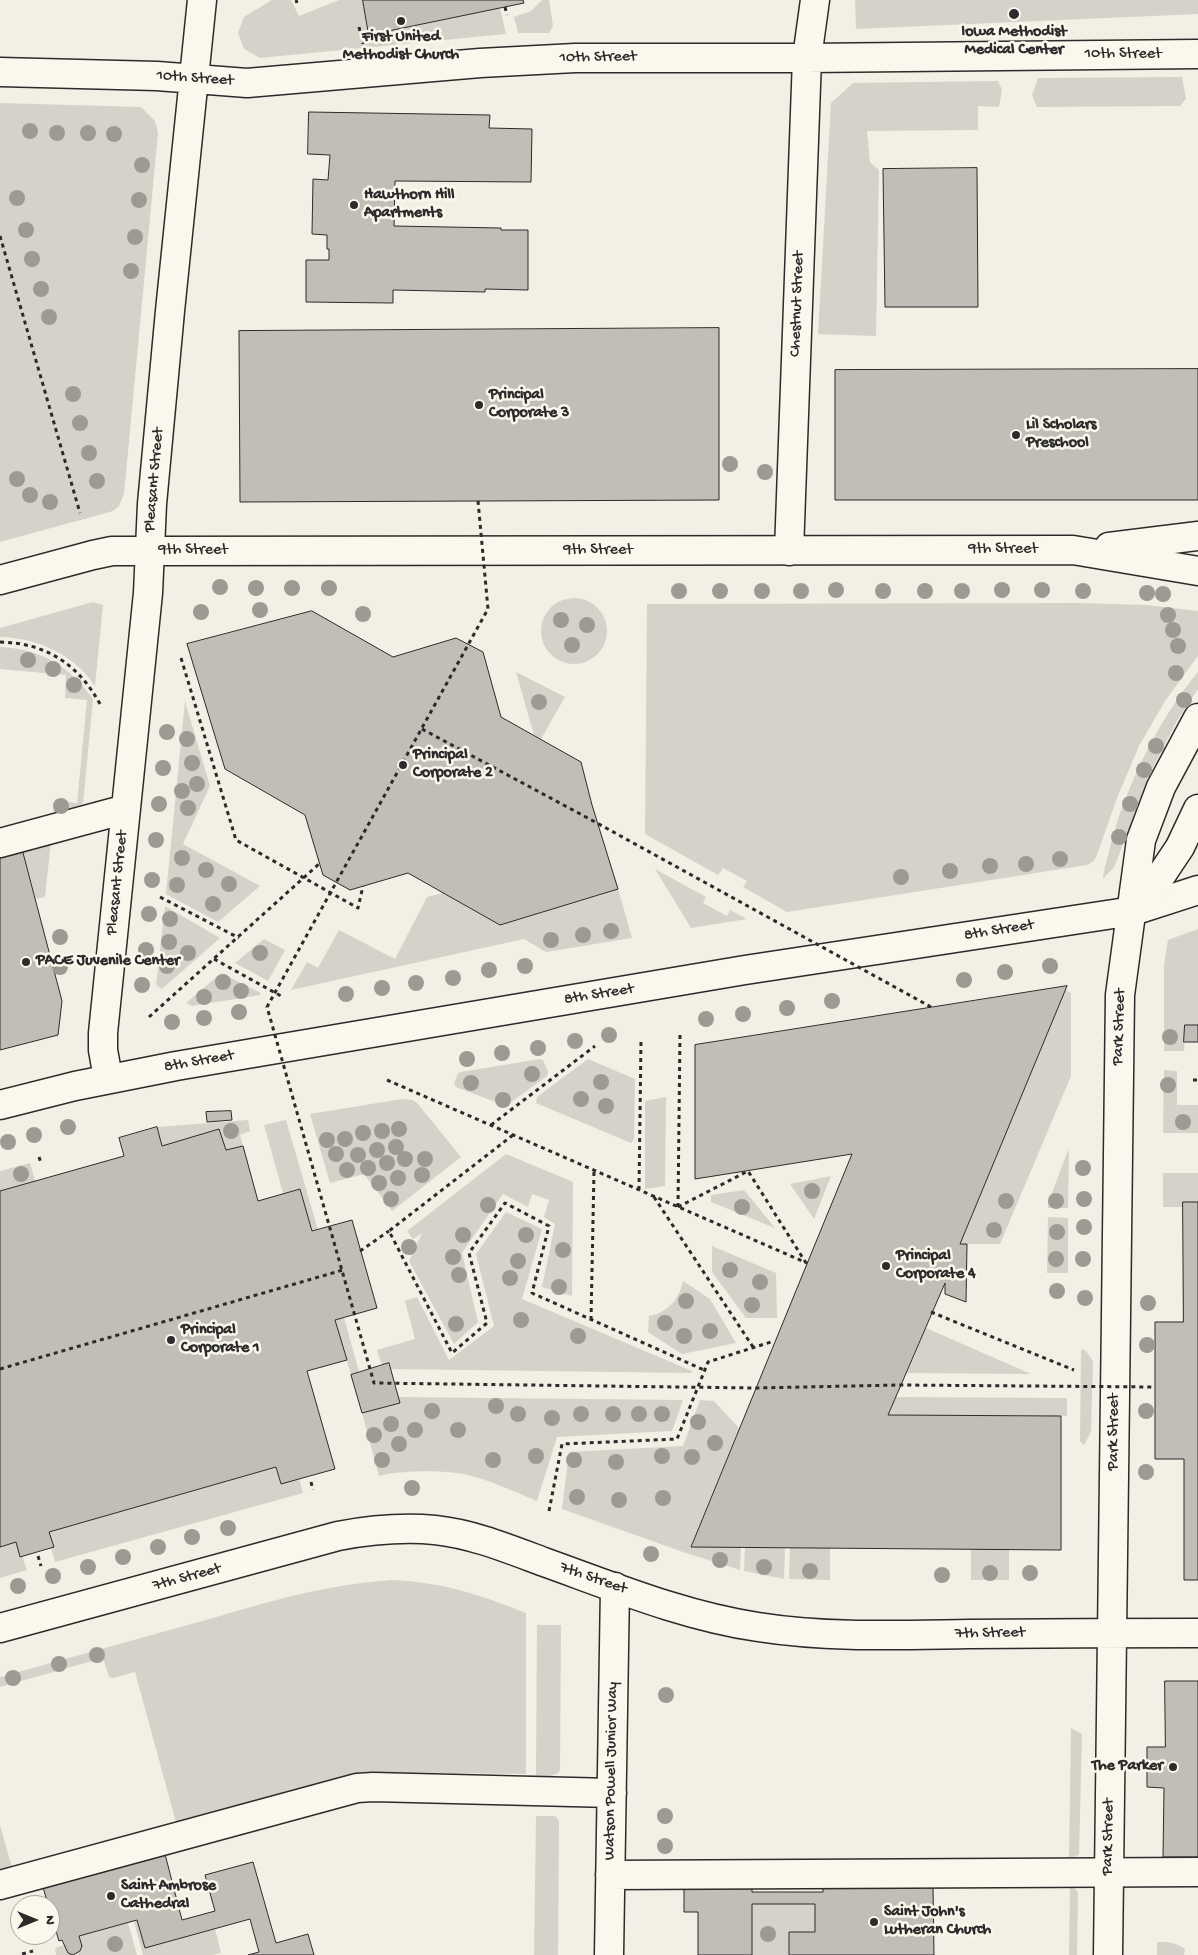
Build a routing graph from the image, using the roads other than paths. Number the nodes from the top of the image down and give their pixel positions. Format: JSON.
{"nodes":[{"id":1,"x":202,"y":0,"type":"edge"},
{"id":2,"x":815,"y":0,"type":"edge"},
{"id":3,"x":1198,"y":54,"type":"edge"},
{"id":4,"x":806,"y":58,"type":"junction"},
{"id":5,"x":0,"y":72,"type":"edge"},
{"id":6,"x":195,"y":80,"type":"junction"},
{"id":7,"x":1198,"y":536,"type":"edge"},
{"id":8,"x":1073,"y":550,"type":"junction"},
{"id":9,"x":150,"y":551,"type":"junction"},
{"id":10,"x":789,"y":551,"type":"junction"},
{"id":11,"x":1198,"y":571,"type":"edge"},
{"id":12,"x":0,"y":580,"type":"edge"},
{"id":13,"x":1198,"y":718,"type":"edge"},
{"id":14,"x":126,"y":809,"type":"junction"},
{"id":15,"x":1198,"y":809,"type":"edge"},
{"id":16,"x":0,"y":843,"type":"edge"},
{"id":17,"x":1198,"y":890,"type":"edge"},
{"id":18,"x":1132,"y":911,"type":"junction"},
{"id":19,"x":108,"y":1078,"type":"junction"},
{"id":20,"x":0,"y":1105,"type":"edge"},
{"id":21,"x":615,"y":1587,"type":"junction"},
{"id":22,"x":0,"y":1628,"type":"edge"},
{"id":23,"x":1198,"y":1632,"type":"edge"},
{"id":24,"x":1112,"y":1633,"type":"junction"},
{"id":25,"x":612,"y":1793,"type":"junction"},
{"id":26,"x":1109,"y":1872,"type":"junction"},
{"id":27,"x":1198,"y":1872,"type":"edge"},
{"id":28,"x":610,"y":1875,"type":"junction"},
{"id":29,"x":0,"y":1885,"type":"edge"},
{"id":30,"x":609,"y":1955,"type":"edge"},
{"id":31,"x":1108,"y":1955,"type":"edge"}],
"edges":[{"from":1,"to":6,"type":"main road","name":"Pleasant Street"},
{"from":2,"to":4,"type":"main road","name":"Chestnut Street"},
{"from":3,"to":4,"type":"main road","name":"10th Street"},
{"from":4,"to":6,"type":"main road","name":"10th Street"},
{"from":4,"to":10,"type":"main road","name":"Chestnut Street"},
{"from":5,"to":6,"type":"main road","name":"10th Street"},
{"from":6,"to":9,"type":"main road","name":"Pleasant Street"},
{"from":7,"to":8,"type":"main road"},
{"from":8,"to":10,"type":"main road","name":"9th Street"},
{"from":8,"to":11,"type":"main road","name":"9th Street"},
{"from":9,"to":10,"type":"main road","name":"9th Street"},
{"from":9,"to":12,"type":"main road","name":"9th Street"},
{"from":9,"to":14,"type":"main road","name":"Pleasant Street"},
{"from":13,"to":18,"type":"main road","name":"Park Street"},
{"from":14,"to":16,"type":"main road"},
{"from":14,"to":19,"type":"main road","name":"Pleasant Street"},
{"from":15,"to":18,"type":"main road"},
{"from":17,"to":18,"type":"main road","name":"8th Street"},
{"from":18,"to":19,"type":"main road","name":"8th Street"},
{"from":18,"to":24,"type":"main road","name":"Park Street"},
{"from":19,"to":20,"type":"main road","name":"8th Street"},
{"from":21,"to":22,"type":"main road","name":"7th Street"},
{"from":21,"to":24,"type":"main road","name":"7th Street"},
{"from":21,"to":25,"type":"main road","name":"Watson Powell Junior Way"},
{"from":23,"to":24,"type":"main road","name":"7th Street"},
{"from":24,"to":26,"type":"main road","name":"Park Street"},
{"from":25,"to":28,"type":"main road","name":"Watson Powell Junior Way"},
{"from":25,"to":29,"type":"main road"},
{"from":26,"to":27,"type":"main road"},
{"from":26,"to":28,"type":"main road"},
{"from":26,"to":31,"type":"main road","name":"Park Street"},
{"from":28,"to":30,"type":"main road","name":"Watson Powell Junior Way"}]}
